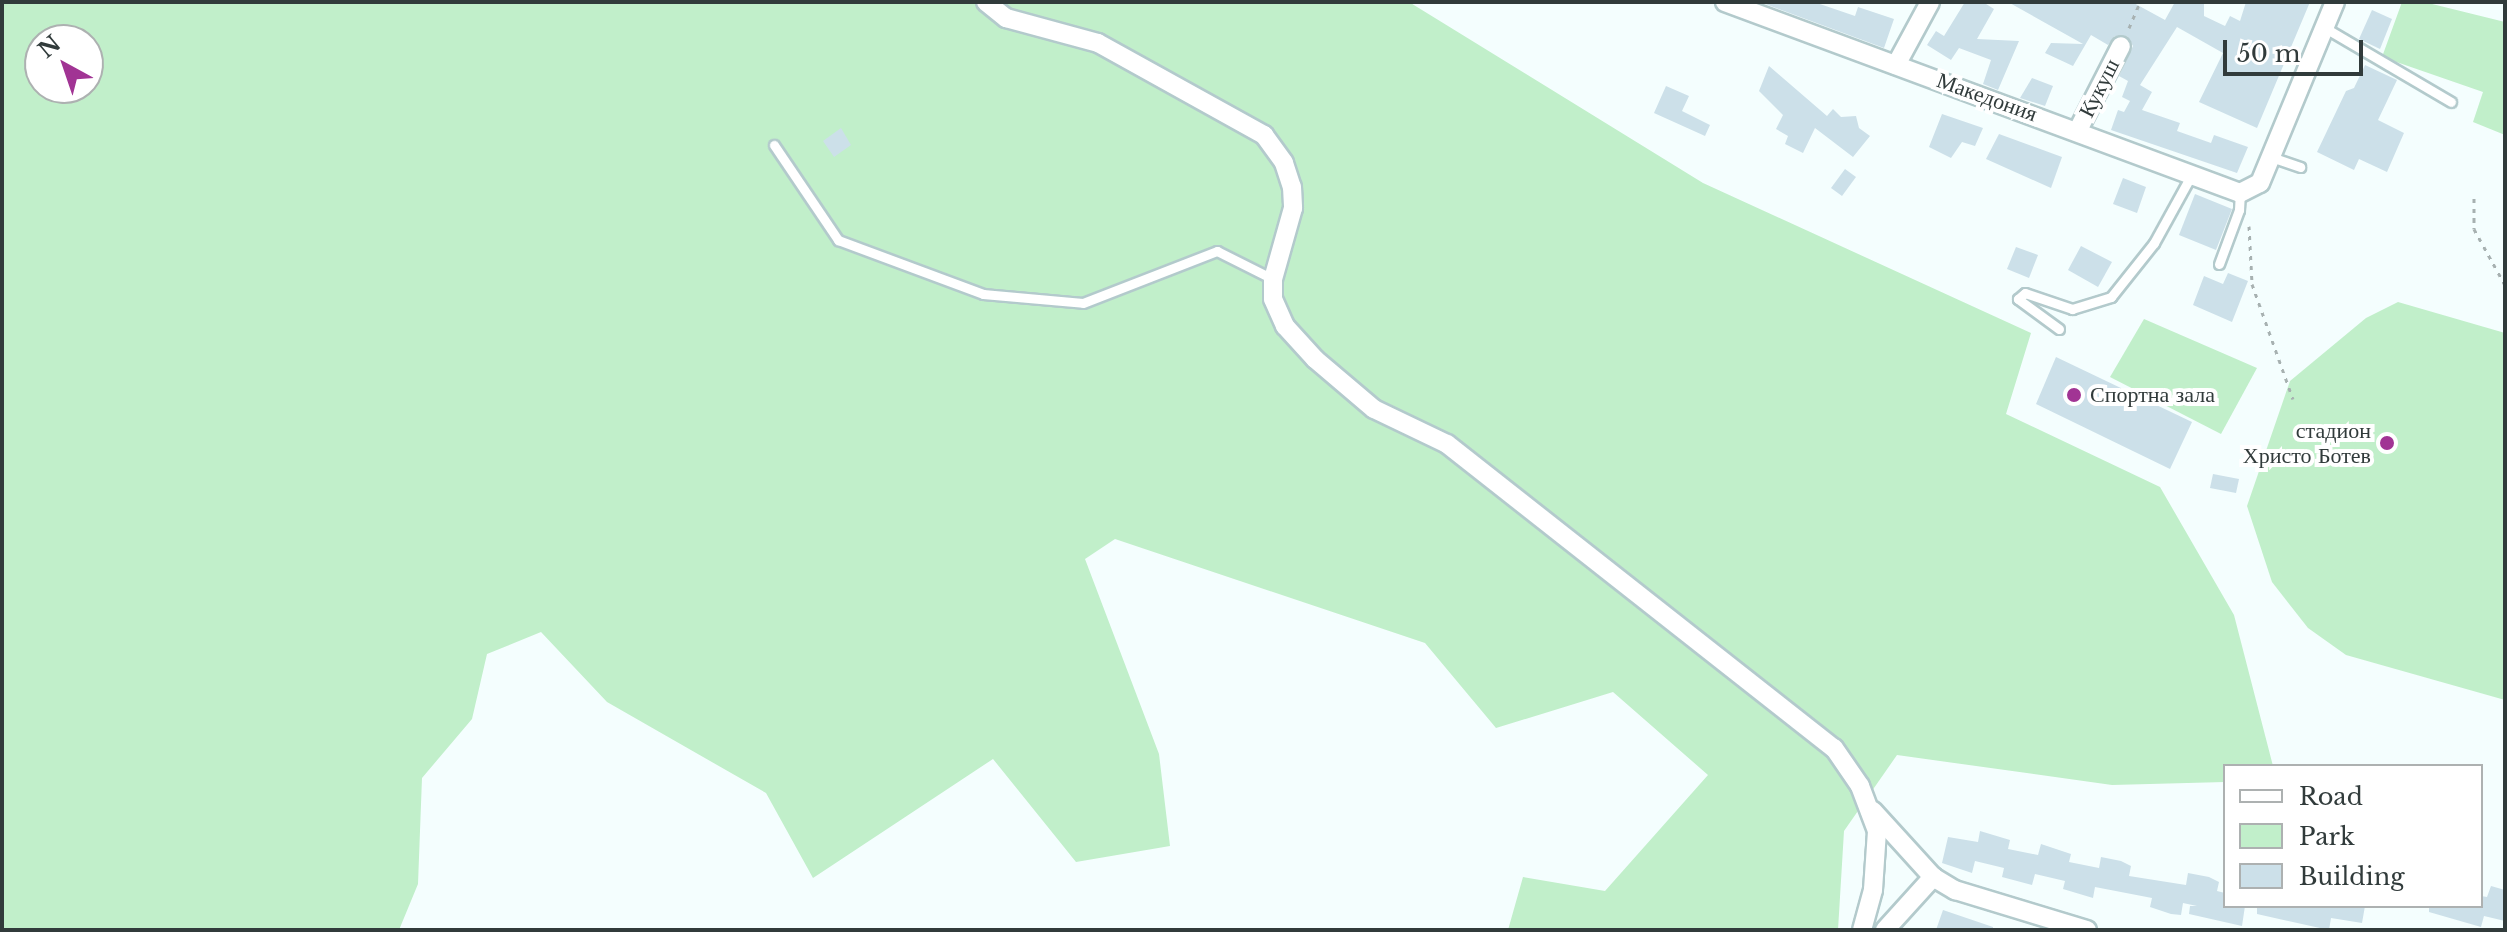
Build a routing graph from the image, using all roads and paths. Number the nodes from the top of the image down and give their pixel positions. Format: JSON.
{"nodes":[{"id":1,"x":986,"y":2,"type":"edge"},
{"id":2,"x":1725,"y":2,"type":"edge"},
{"id":3,"x":1930,"y":2,"type":"edge"},
{"id":4,"x":2140,"y":2,"type":"edge"},
{"id":5,"x":2335,"y":2,"type":"edge"},
{"id":6,"x":2325,"y":28,"type":"junction"},
{"id":7,"x":2121,"y":46,"type":"joint"},
{"id":8,"x":1896,"y":65,"type":"junction"},
{"id":9,"x":2451,"y":102,"type":"dead end"},
{"id":10,"x":2078,"y":130,"type":"junction"},
{"id":11,"x":774,"y":145,"type":"dead end"},
{"id":12,"x":2271,"y":157,"type":"junction"},
{"id":13,"x":2300,"y":167,"type":"dead end"},
{"id":14,"x":2192,"y":174,"type":"junction"},
{"id":15,"x":2244,"y":193,"type":"junction"},
{"id":16,"x":2474,"y":198,"type":"dead end"},
{"id":17,"x":2249,"y":223,"type":"dead end"},
{"id":18,"x":2219,"y":264,"type":"dead end"},
{"id":19,"x":1273,"y":279,"type":"junction"},
{"id":20,"x":2505,"y":285,"type":"edge"},
{"id":21,"x":2059,"y":329,"type":"dead end"},
{"id":22,"x":2293,"y":399,"type":"dead end"},
{"id":23,"x":1869,"y":808,"type":"junction"},
{"id":24,"x":1933,"y":877,"type":"junction"},
{"id":25,"x":1862,"y":930,"type":"edge"},
{"id":26,"x":1885,"y":930,"type":"edge"},
{"id":27,"x":2087,"y":930,"type":"edge"}],
"edges":[{"from":1,"to":19,"type":"street"},
{"from":2,"to":8,"type":"street","name":"Македония"},
{"from":3,"to":8,"type":"street"},
{"from":4,"to":7,"type":"path"},
{"from":5,"to":6,"type":"street"},
{"from":6,"to":9,"type":"lane"},
{"from":6,"to":12,"type":"street"},
{"from":7,"to":10,"type":"street","name":"Кукуш"},
{"from":8,"to":10,"type":"street","name":"Македония"},
{"from":10,"to":14,"type":"street","name":"Македония"},
{"from":11,"to":19,"type":"lane"},
{"from":12,"to":13,"type":"lane"},
{"from":12,"to":15,"type":"street"},
{"from":14,"to":15,"type":"street","name":"Македония"},
{"from":14,"to":21,"type":"lane"},
{"from":15,"to":18,"type":"lane"},
{"from":16,"to":20,"type":"path"},
{"from":17,"to":22,"type":"path"},
{"from":19,"to":23,"type":"street"},
{"from":23,"to":24,"type":"street"},
{"from":23,"to":25,"type":"street"},
{"from":24,"to":26,"type":"street"},
{"from":24,"to":27,"type":"street"}]}
